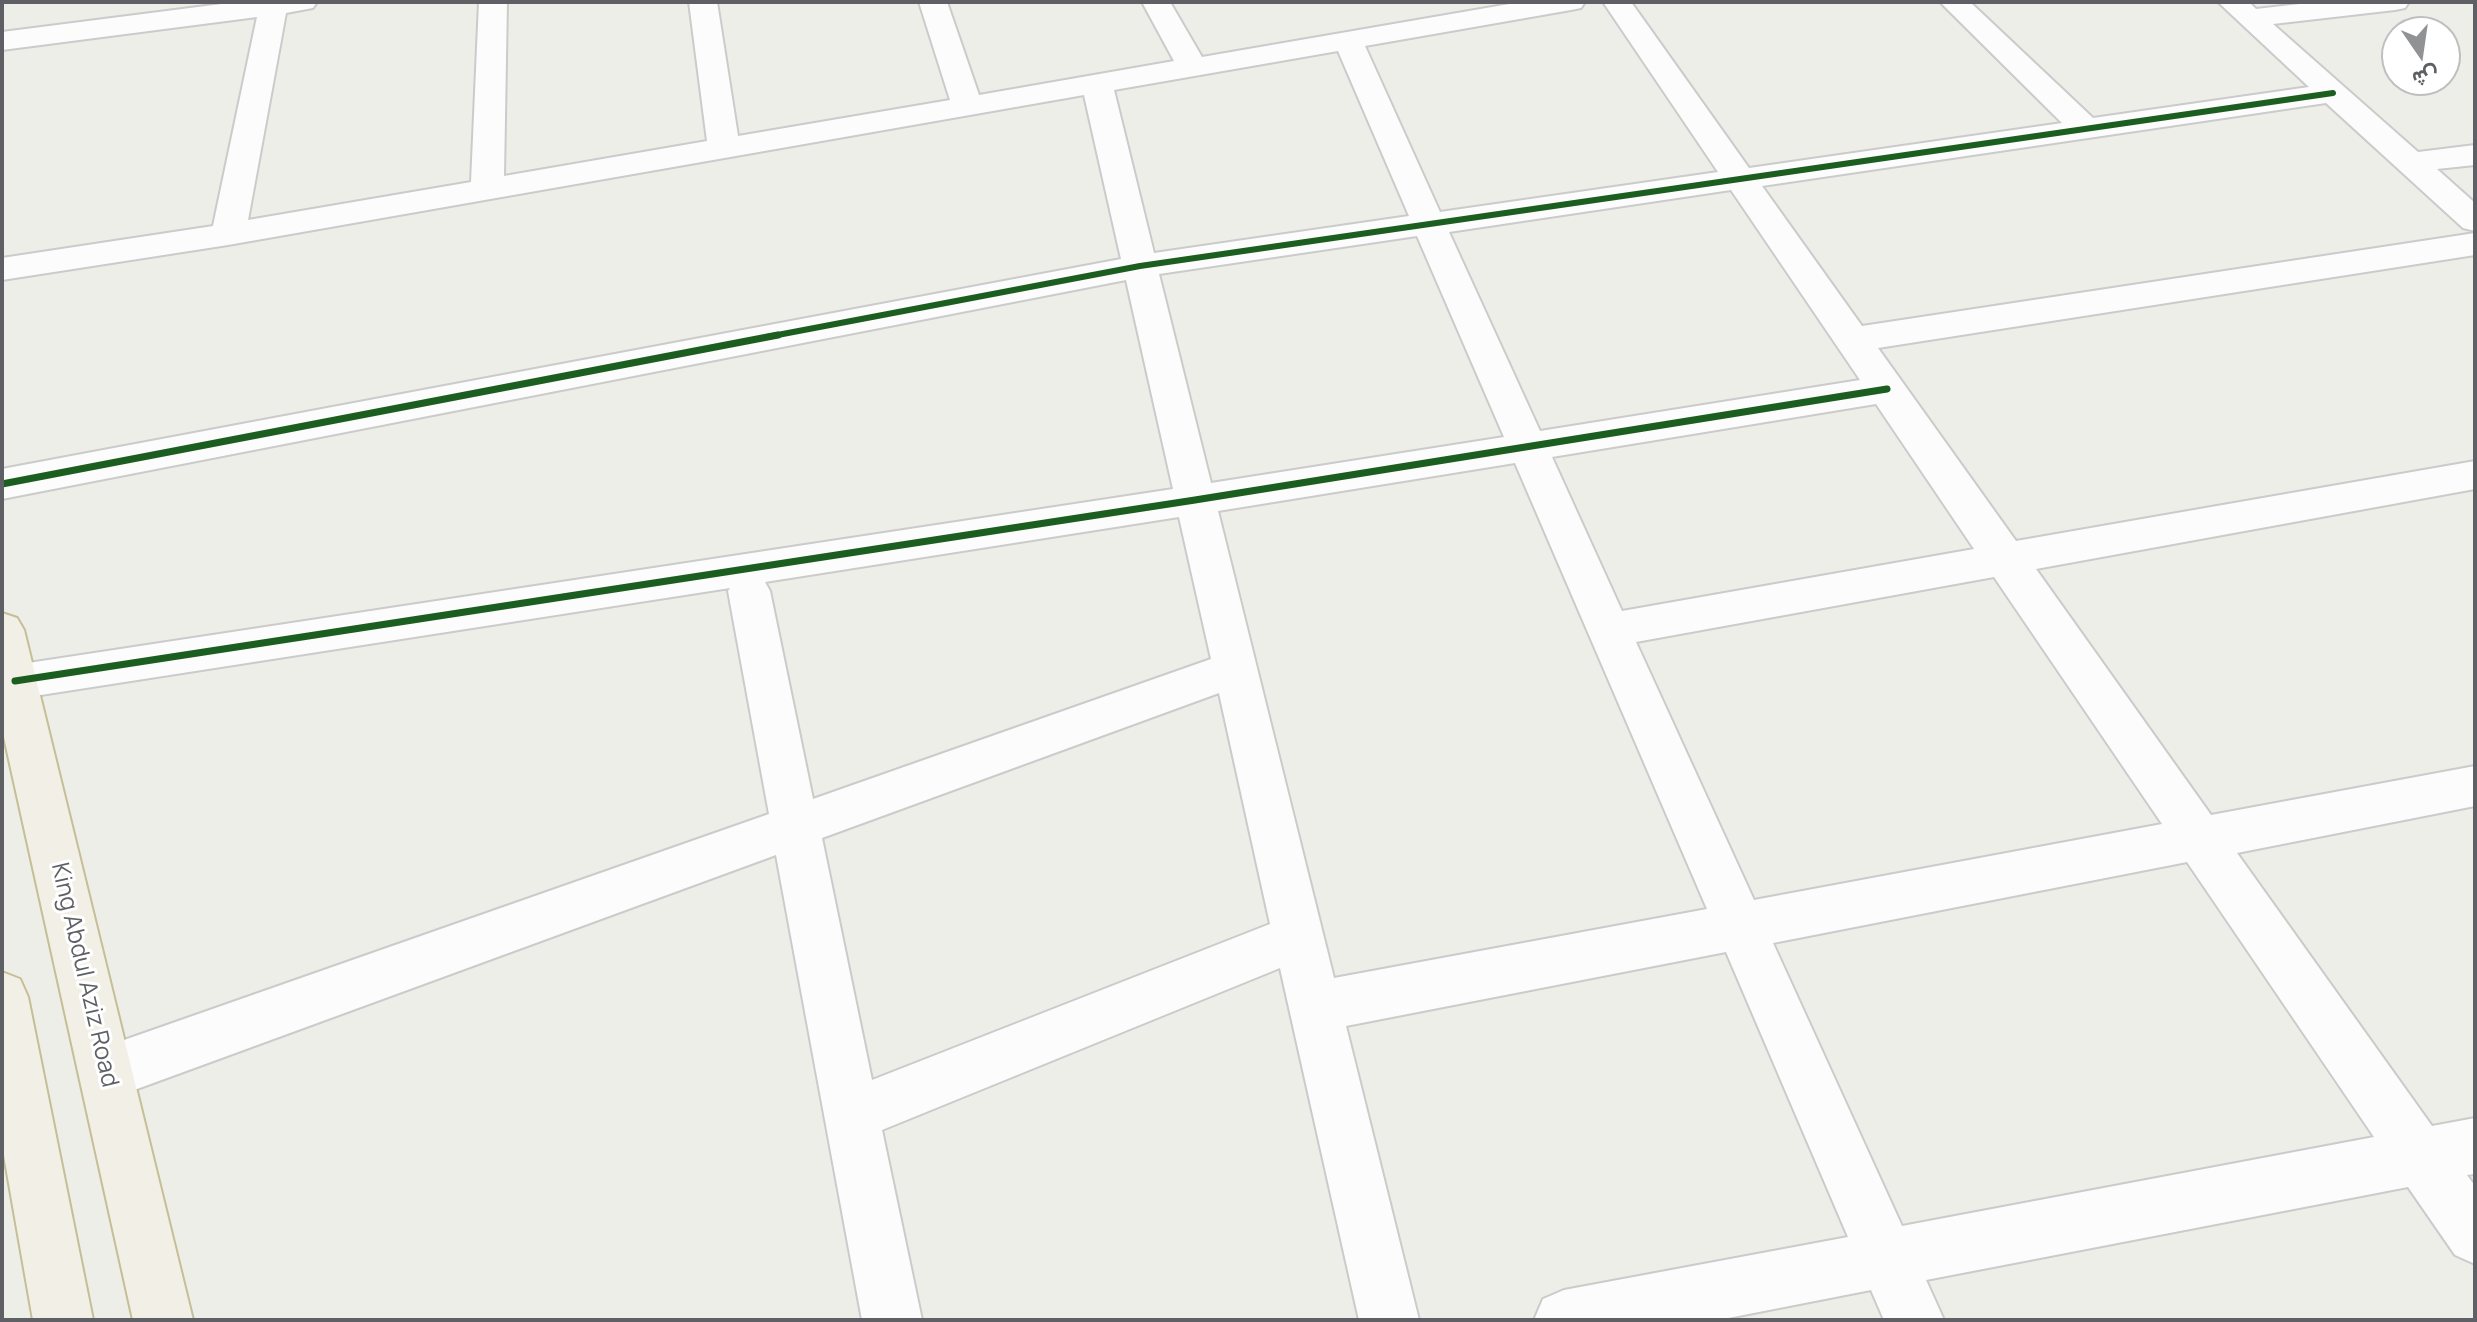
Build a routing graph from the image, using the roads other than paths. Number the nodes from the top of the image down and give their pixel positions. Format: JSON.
{"nodes":[{"id":1,"x":493,"y":2,"type":"edge"},
{"id":2,"x":703,"y":2,"type":"edge"},
{"id":3,"x":933,"y":2,"type":"edge"},
{"id":4,"x":1156,"y":2,"type":"edge"},
{"id":5,"x":1571,"y":2,"type":"edge"},
{"id":6,"x":1617,"y":2,"type":"edge"},
{"id":7,"x":1954,"y":2,"type":"edge"},
{"id":8,"x":2395,"y":2,"type":"edge"},
{"id":9,"x":284,"y":3,"type":"edge"},
{"id":10,"x":1478,"y":10,"type":"edge"},
{"id":11,"x":2241,"y":10,"type":"edge"},
{"id":12,"x":2,"y":41,"type":"edge"},
{"id":13,"x":1348,"y":41,"type":"junction"},
{"id":14,"x":1193,"y":68,"type":"junction"},
{"id":15,"x":1097,"y":84,"type":"junction"},
{"id":16,"x":2333,"y":93,"type":"junction"},
{"id":17,"x":968,"y":107,"type":"junction"},
{"id":18,"x":2086,"y":129,"type":"junction"},
{"id":19,"x":724,"y":149,"type":"junction"},
{"id":20,"x":2475,"y":155,"type":"edge"},
{"id":21,"x":2411,"y":163,"type":"junction"},
{"id":22,"x":1740,"y":179,"type":"junction"},
{"id":23,"x":487,"y":190,"type":"junction"},
{"id":24,"x":2475,"y":221,"type":"edge"},
{"id":25,"x":1429,"y":224,"type":"junction"},
{"id":26,"x":228,"y":234,"type":"junction"},
{"id":27,"x":2475,"y":244,"type":"edge"},
{"id":28,"x":1140,"y":266,"type":"junction"},
{"id":29,"x":2,"y":269,"type":"edge"},
{"id":30,"x":1852,"y":340,"type":"junction"},
{"id":31,"x":1887,"y":389,"type":"junction"},
{"id":32,"x":1527,"y":446,"type":"junction"},
{"id":33,"x":2475,"y":475,"type":"edge"},
{"id":34,"x":2,"y":484,"type":"edge"},
{"id":35,"x":1195,"y":500,"type":"junction"},
{"id":36,"x":2004,"y":559,"type":"junction"},
{"id":37,"x":749,"y":591,"type":"dead end"},
{"id":38,"x":2,"y":630,"type":"edge"},
{"id":39,"x":1609,"y":630,"type":"junction"},
{"id":40,"x":1235,"y":669,"type":"junction"},
{"id":41,"x":15,"y":681,"type":"junction"},
{"id":42,"x":2475,"y":786,"type":"edge"},
{"id":43,"x":796,"y":825,"type":"junction"},
{"id":44,"x":2200,"y":839,"type":"junction"},
{"id":45,"x":1740,"y":926,"type":"junction"},
{"id":46,"x":1298,"y":937,"type":"junction"},
{"id":47,"x":2,"y":997,"type":"edge"},
{"id":48,"x":1315,"y":1007,"type":"junction"},
{"id":49,"x":107,"y":1073,"type":"junction"},
{"id":50,"x":853,"y":1115,"type":"junction"},
{"id":51,"x":2475,"y":1146,"type":"edge"},
{"id":52,"x":2420,"y":1156,"type":"junction"},
{"id":53,"x":2475,"y":1235,"type":"edge"},
{"id":54,"x":1887,"y":1259,"type":"junction"},
{"id":55,"x":63,"y":1320,"type":"edge"},
{"id":56,"x":163,"y":1320,"type":"edge"},
{"id":57,"x":892,"y":1320,"type":"edge"},
{"id":58,"x":1389,"y":1320,"type":"edge"},
{"id":59,"x":1564,"y":1320,"type":"edge"},
{"id":60,"x":1914,"y":1320,"type":"edge"}],
"edges":[{"from":1,"to":23,"type":"street"},
{"from":2,"to":19,"type":"street"},
{"from":3,"to":17,"type":"street"},
{"from":4,"to":14,"type":"street"},
{"from":5,"to":10,"type":"street"},
{"from":6,"to":22,"type":"street"},
{"from":7,"to":18,"type":"street"},
{"from":8,"to":11,"type":"street"},
{"from":9,"to":12,"type":"street"},
{"from":9,"to":26,"type":"street"},
{"from":10,"to":13,"type":"street"},
{"from":11,"to":16,"type":"street"},
{"from":13,"to":14,"type":"street"},
{"from":13,"to":25,"type":"street"},
{"from":14,"to":15,"type":"street"},
{"from":15,"to":17,"type":"street"},
{"from":15,"to":28,"type":"street"},
{"from":16,"to":18,"type":"street"},
{"from":16,"to":21,"type":"street"},
{"from":17,"to":19,"type":"street"},
{"from":18,"to":22,"type":"street"},
{"from":19,"to":23,"type":"street"},
{"from":20,"to":21,"type":"street"},
{"from":21,"to":24,"type":"street"},
{"from":22,"to":25,"type":"street"},
{"from":22,"to":30,"type":"street"},
{"from":23,"to":26,"type":"street"},
{"from":25,"to":28,"type":"street"},
{"from":25,"to":32,"type":"street"},
{"from":26,"to":29,"type":"street"},
{"from":27,"to":30,"type":"street"},
{"from":28,"to":34,"type":"street"},
{"from":28,"to":35,"type":"street"},
{"from":30,"to":31,"type":"street"},
{"from":31,"to":32,"type":"street"},
{"from":31,"to":36,"type":"street"},
{"from":32,"to":35,"type":"street"},
{"from":32,"to":39,"type":"street"},
{"from":33,"to":36,"type":"street"},
{"from":35,"to":40,"type":"street"},
{"from":35,"to":41,"type":"street"},
{"from":36,"to":39,"type":"street"},
{"from":36,"to":44,"type":"street"},
{"from":37,"to":43,"type":"street"},
{"from":38,"to":41,"type":"highway","name":"King Abdul Aziz Road"},
{"from":39,"to":45,"type":"street"},
{"from":40,"to":43,"type":"street"},
{"from":40,"to":46,"type":"street"},
{"from":41,"to":49,"type":"highway","name":"King Abdul Aziz Road"},
{"from":42,"to":44,"type":"street"},
{"from":43,"to":49,"type":"street"},
{"from":43,"to":50,"type":"street"},
{"from":44,"to":45,"type":"street"},
{"from":44,"to":52,"type":"street"},
{"from":45,"to":48,"type":"street"},
{"from":45,"to":54,"type":"street"},
{"from":46,"to":48,"type":"street"},
{"from":46,"to":50,"type":"street"},
{"from":47,"to":55,"type":"highway"},
{"from":48,"to":58,"type":"street"},
{"from":49,"to":56,"type":"highway","name":"King Abdul Aziz Road"},
{"from":50,"to":57,"type":"street"},
{"from":51,"to":52,"type":"street"},
{"from":52,"to":53,"type":"street"},
{"from":52,"to":54,"type":"street"},
{"from":54,"to":59,"type":"street"},
{"from":54,"to":60,"type":"street"}]}
